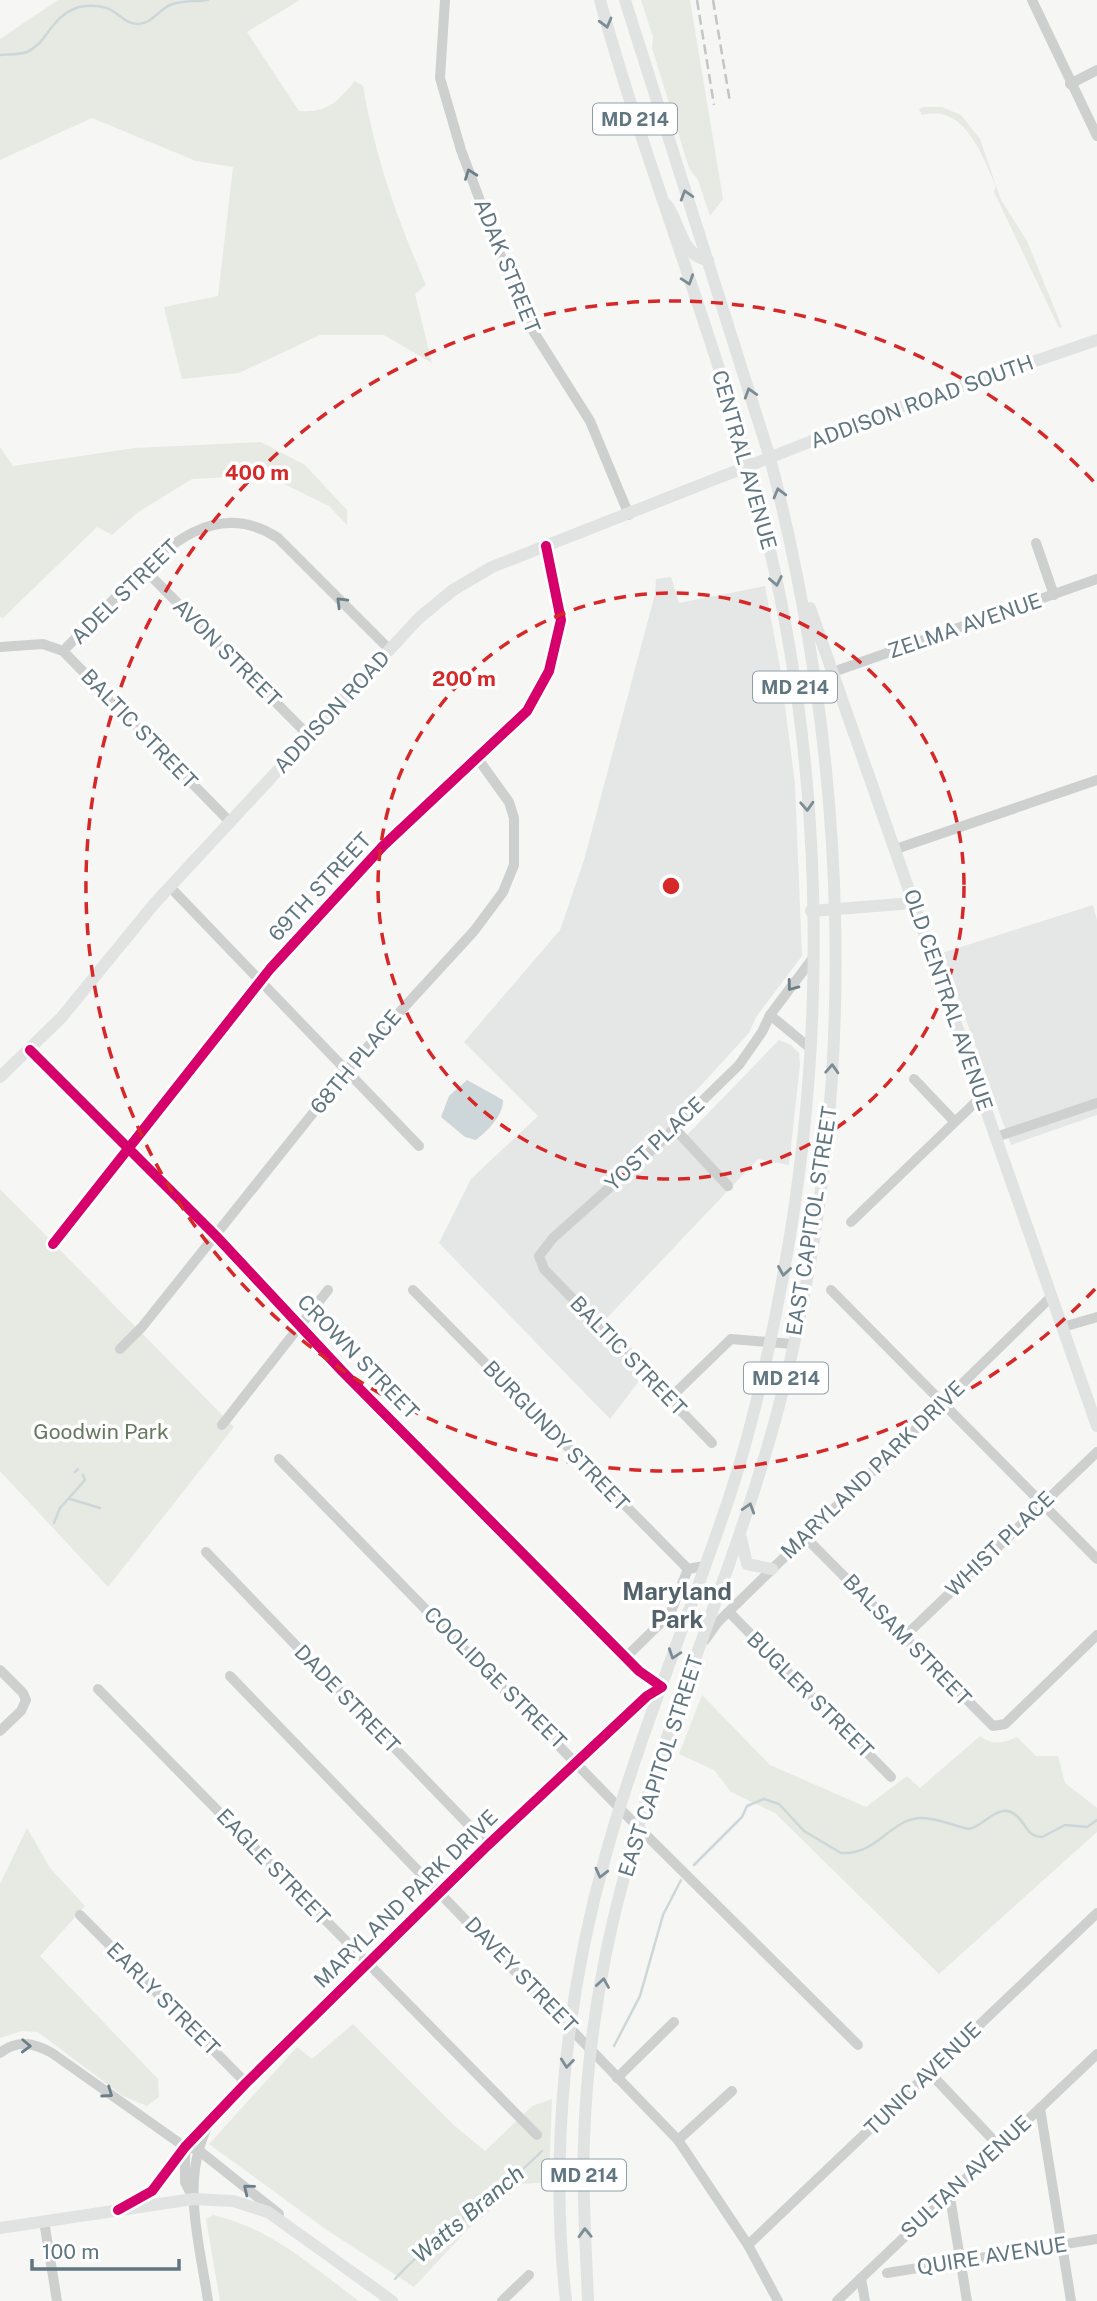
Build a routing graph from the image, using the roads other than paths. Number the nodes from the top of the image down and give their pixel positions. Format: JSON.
{"nodes":[{"id":1,"x":445,"y":0,"type":"edge"},
{"id":2,"x":600,"y":0,"type":"edge"},
{"id":3,"x":625,"y":0,"type":"edge"},
{"id":4,"x":1032,"y":0,"type":"edge"},
{"id":5,"x":1097,"y":70,"type":"edge"},
{"id":6,"x":1070,"y":84,"type":"junction"},
{"id":7,"x":1097,"y":136,"type":"edge"},
{"id":8,"x":658,"y":192,"type":"junction"},
{"id":9,"x":708,"y":260,"type":"junction"},
{"id":10,"x":1097,"y":340,"type":"edge"},
{"id":11,"x":770,"y":458,"type":"junction"},
{"id":12,"x":749,"y":467,"type":"junction"},
{"id":13,"x":629,"y":515,"type":"junction"},
{"id":14,"x":1036,"y":543,"type":"dead end"},
{"id":15,"x":546,"y":547,"type":"junction"},
{"id":16,"x":144,"y":569,"type":"junction"},
{"id":17,"x":797,"y":575,"type":"junction"},
{"id":18,"x":1097,"y":579,"type":"edge"},
{"id":19,"x":1054,"y":595,"type":"junction"},
{"id":20,"x":0,"y":647,"type":"edge"},
{"id":21,"x":390,"y":650,"type":"junction"},
{"id":22,"x":62,"y":651,"type":"junction"},
{"id":23,"x":833,"y":673,"type":"junction"},
{"id":24,"x":310,"y":737,"type":"junction"},
{"id":25,"x":478,"y":759,"type":"junction"},
{"id":26,"x":1097,"y":780,"type":"edge"},
{"id":27,"x":230,"y":822,"type":"junction"},
{"id":28,"x":896,"y":849,"type":"junction"},
{"id":29,"x":170,"y":887,"type":"junction"},
{"id":30,"x":914,"y":903,"type":"junction"},
{"id":31,"x":836,"y":909,"type":"junction"},
{"id":32,"x":811,"y":911,"type":"junction"},
{"id":33,"x":813,"y":958,"type":"junction"},
{"id":34,"x":260,"y":981,"type":"junction"},
{"id":35,"x":770,"y":1015,"type":"junction"},
{"id":36,"x":810,"y":1048,"type":"junction"},
{"id":37,"x":30,"y":1050,"type":"junction"},
{"id":38,"x":346,"y":1072,"type":"junction"},
{"id":39,"x":0,"y":1077,"type":"edge"},
{"id":40,"x":914,"y":1079,"type":"dead end"},
{"id":41,"x":982,"y":1096,"type":"junction"},
{"id":42,"x":1097,"y":1104,"type":"edge"},
{"id":43,"x":953,"y":1121,"type":"junction"},
{"id":44,"x":674,"y":1128,"type":"junction"},
{"id":45,"x":996,"y":1137,"type":"junction"},
{"id":46,"x":419,"y":1146,"type":"dead end"},
{"id":47,"x":130,"y":1148,"type":"junction"},
{"id":48,"x":728,"y":1186,"type":"dead end"},
{"id":49,"x":852,"y":1222,"type":"dead end"},
{"id":50,"x":216,"y":1236,"type":"junction"},
{"id":51,"x":53,"y":1244,"type":"dead end"},
{"id":52,"x":544,"y":1269,"type":"joint"},
{"id":53,"x":328,"y":1290,"type":"dead end"},
{"id":54,"x":413,"y":1290,"type":"dead end"},
{"id":55,"x":831,"y":1290,"type":"dead end"},
{"id":56,"x":1052,"y":1296,"type":"junction"},
{"id":57,"x":1097,"y":1317,"type":"edge"},
{"id":58,"x":302,"y":1327,"type":"junction"},
{"id":59,"x":1063,"y":1327,"type":"junction"},
{"id":60,"x":770,"y":1341,"type":"junction"},
{"id":61,"x":793,"y":1344,"type":"junction"},
{"id":62,"x":120,"y":1349,"type":"dead end"},
{"id":63,"x":670,"y":1398,"type":"junction"},
{"id":64,"x":942,"y":1402,"type":"junction"},
{"id":65,"x":222,"y":1425,"type":"dead end"},
{"id":66,"x":1097,"y":1426,"type":"edge"},
{"id":67,"x":712,"y":1443,"type":"dead end"},
{"id":68,"x":1097,"y":1452,"type":"edge"},
{"id":69,"x":279,"y":1459,"type":"dead end"},
{"id":70,"x":1042,"y":1504,"type":"junction"},
{"id":71,"x":740,"y":1535,"type":"junction"},
{"id":72,"x":804,"y":1536,"type":"junction"},
{"id":73,"x":206,"y":1552,"type":"dead end"},
{"id":74,"x":1097,"y":1559,"type":"edge"},
{"id":75,"x":704,"y":1566,"type":"junction"},
{"id":76,"x":688,"y":1569,"type":"junction"},
{"id":77,"x":772,"y":1569,"type":"junction"},
{"id":78,"x":729,"y":1612,"type":"junction"},
{"id":79,"x":1097,"y":1635,"type":"edge"},
{"id":80,"x":905,"y":1636,"type":"junction"},
{"id":81,"x":699,"y":1650,"type":"junction"},
{"id":82,"x":626,"y":1657,"type":"junction"},
{"id":83,"x":0,"y":1670,"type":"edge"},
{"id":84,"x":230,"y":1676,"type":"dead end"},
{"id":85,"x":662,"y":1687,"type":"junction"},
{"id":86,"x":98,"y":1689,"type":"dead end"},
{"id":87,"x":0,"y":1731,"type":"edge"},
{"id":88,"x":577,"y":1761,"type":"junction"},
{"id":89,"x":891,"y":1777,"type":"dead end"},
{"id":90,"x":620,"y":1807,"type":"junction"},
{"id":91,"x":638,"y":1828,"type":"junction"},
{"id":92,"x":488,"y":1845,"type":"junction"},
{"id":93,"x":441,"y":1892,"type":"junction"},
{"id":94,"x":1097,"y":1913,"type":"edge"},
{"id":95,"x":80,"y":1915,"type":"dead end"},
{"id":96,"x":367,"y":1963,"type":"junction"},
{"id":97,"x":674,"y":2022,"type":"dead end"},
{"id":98,"x":571,"y":2026,"type":"junction"},
{"id":99,"x":858,"y":2045,"type":"dead end"},
{"id":100,"x":592,"y":2050,"type":"junction"},
{"id":101,"x":0,"y":2053,"type":"edge"},
{"id":102,"x":1097,"y":2054,"type":"edge"},
{"id":103,"x":929,"y":2073,"type":"junction"},
{"id":104,"x":617,"y":2078,"type":"junction"},
{"id":105,"x":246,"y":2082,"type":"junction"},
{"id":106,"x":732,"y":2091,"type":"dead end"},
{"id":107,"x":1040,"y":2108,"type":"junction"},
{"id":108,"x":209,"y":2124,"type":"junction"},
{"id":109,"x":537,"y":2134,"type":"dead end"},
{"id":110,"x":678,"y":2140,"type":"junction"},
{"id":111,"x":999,"y":2146,"type":"junction"},
{"id":112,"x":185,"y":2147,"type":"junction"},
{"id":113,"x":197,"y":2149,"type":"junction"},
{"id":114,"x":949,"y":2191,"type":"junction"},
{"id":115,"x":193,"y":2199,"type":"junction"},
{"id":116,"x":118,"y":2210,"type":"junction"},
{"id":117,"x":44,"y":2221,"type":"junction"},
{"id":118,"x":0,"y":2228,"type":"edge"},
{"id":119,"x":300,"y":2233,"type":"junction"},
{"id":120,"x":1097,"y":2239,"type":"edge"},
{"id":121,"x":748,"y":2245,"type":"junction"},
{"id":122,"x":1061,"y":2245,"type":"junction"},
{"id":123,"x":960,"y":2260,"type":"junction"},
{"id":124,"x":887,"y":2273,"type":"dead end"},
{"id":125,"x":529,"y":2275,"type":"dead end"},
{"id":126,"x":861,"y":2278,"type":"junction"},
{"id":127,"x":57,"y":2301,"type":"edge"},
{"id":128,"x":208,"y":2301,"type":"edge"},
{"id":129,"x":392,"y":2301,"type":"edge"},
{"id":130,"x":502,"y":2301,"type":"edge"},
{"id":131,"x":566,"y":2301,"type":"edge"},
{"id":132,"x":588,"y":2301,"type":"edge"},
{"id":133,"x":778,"y":2301,"type":"edge"},
{"id":134,"x":836,"y":2301,"type":"edge"},
{"id":135,"x":865,"y":2301,"type":"edge"},
{"id":136,"x":967,"y":2301,"type":"edge"},
{"id":137,"x":1071,"y":2301,"type":"edge"}],
"edges":[{"from":13,"to":1,"type":"street","name":"ADAK STREET","one_way":true},
{"from":2,"to":8,"type":"main road","name":"CENTRAL AVENUE","number":"MD 214","one_way":true},
{"from":9,"to":3,"type":"main road","name":"CENTRAL AVENUE","number":"MD 214","one_way":true},
{"from":4,"to":6,"type":"street"},
{"from":5,"to":6,"type":"street"},
{"from":6,"to":7,"type":"street"},
{"from":8,"to":9,"type":"main road"},
{"from":8,"to":12,"type":"main road","name":"CENTRAL AVENUE","number":"MD 214","one_way":true},
{"from":11,"to":9,"type":"main road","name":"CENTRAL AVENUE","number":"MD 214","one_way":true},
{"from":10,"to":11,"type":"main road","name":"ADDISON ROAD SOUTH"},
{"from":11,"to":12,"type":"main road","name":"ADDISON ROAD SOUTH"},
{"from":17,"to":11,"type":"main road","name":"CENTRAL AVENUE","number":"MD 214","one_way":true},
{"from":12,"to":13,"type":"main road","name":"ADDISON ROAD"},
{"from":12,"to":32,"type":"main road","name":"CENTRAL AVENUE","number":"MD 214","one_way":true},
{"from":13,"to":15,"type":"main road","name":"ADDISON ROAD"},
{"from":14,"to":19,"type":"street"},
{"from":15,"to":21,"type":"main road","name":"ADDISON ROAD"},
{"from":15,"to":25,"type":"street","name":"69TH STREET"},
{"from":21,"to":16,"type":"street","name":"ADEL STREET","one_way":true},
{"from":16,"to":22,"type":"street","name":"ADEL STREET"},
{"from":16,"to":24,"type":"street","name":"AVON STREET"},
{"from":17,"to":23,"type":"main road","name":"OLD CENTRAL AVENUE"},
{"from":17,"to":31,"type":"main road","name":"CENTRAL AVENUE","number":"MD 214"},
{"from":18,"to":19,"type":"street","name":"ZELMA AVENUE"},
{"from":19,"to":23,"type":"street","name":"ZELMA AVENUE"},
{"from":20,"to":22,"type":"street","name":"BALTIC STREET"},
{"from":21,"to":24,"type":"main road","name":"ADDISON ROAD"},
{"from":22,"to":27,"type":"street","name":"BALTIC STREET"},
{"from":23,"to":28,"type":"main road","name":"OLD CENTRAL AVENUE"},
{"from":24,"to":27,"type":"main road","name":"ADDISON ROAD"},
{"from":25,"to":34,"type":"street","name":"69TH STREET"},
{"from":25,"to":38,"type":"street","name":"68TH PLACE"},
{"from":26,"to":28,"type":"street"},
{"from":27,"to":29,"type":"main road","name":"ADDISON ROAD"},
{"from":28,"to":30,"type":"main road","name":"OLD CENTRAL AVENUE"},
{"from":29,"to":34,"type":"street"},
{"from":29,"to":37,"type":"main road","name":"ADDISON ROAD"},
{"from":30,"to":31,"type":"main road"},
{"from":30,"to":41,"type":"main road","name":"OLD CENTRAL AVENUE"},
{"from":31,"to":32,"type":"main road"},
{"from":61,"to":31,"type":"main road","name":"EAST CAPITOL STREET","number":"MD 214","one_way":true},
{"from":32,"to":33,"type":"main road","name":"EAST CAPITOL STREET","number":"MD 214"},
{"from":33,"to":35,"type":"street","name":"YOST PLACE","one_way":true},
{"from":33,"to":36,"type":"main road","name":"EAST CAPITOL STREET","number":"MD 214"},
{"from":34,"to":38,"type":"street"},
{"from":34,"to":47,"type":"street","name":"69TH STREET"},
{"from":35,"to":36,"type":"street"},
{"from":35,"to":44,"type":"street","name":"YOST PLACE"},
{"from":36,"to":60,"type":"main road","name":"EAST CAPITOL STREET","number":"MD 214","one_way":true},
{"from":37,"to":39,"type":"main road","name":"ADDISON ROAD"},
{"from":37,"to":47,"type":"street","name":"CROWN STREET"},
{"from":38,"to":46,"type":"street"},
{"from":38,"to":50,"type":"street","name":"68TH PLACE"},
{"from":40,"to":43,"type":"street"},
{"from":41,"to":43,"type":"street"},
{"from":41,"to":45,"type":"main road","name":"OLD CENTRAL AVENUE"},
{"from":42,"to":45,"type":"street"},
{"from":43,"to":49,"type":"street"},
{"from":44,"to":48,"type":"street"},
{"from":44,"to":52,"type":"street","name":"YOST PLACE"},
{"from":45,"to":56,"type":"main road","name":"OLD CENTRAL AVENUE"},
{"from":47,"to":50,"type":"street","name":"CROWN STREET"},
{"from":47,"to":51,"type":"street","name":"69TH STREET"},
{"from":50,"to":58,"type":"street","name":"CROWN STREET"},
{"from":50,"to":62,"type":"street","name":"68TH PLACE"},
{"from":52,"to":63,"type":"street","name":"BALTIC STREET"},
{"from":53,"to":58,"type":"street"},
{"from":54,"to":76,"type":"street","name":"BURGUNDY STREET"},
{"from":55,"to":64,"type":"street"},
{"from":56,"to":59,"type":"main road","name":"OLD CENTRAL AVENUE"},
{"from":56,"to":64,"type":"street","name":"MARYLAND PARK DRIVE"},
{"from":57,"to":59,"type":"street"},
{"from":58,"to":65,"type":"street"},
{"from":58,"to":82,"type":"street","name":"CROWN STREET"},
{"from":59,"to":66,"type":"main road","name":"OLD CENTRAL AVENUE"},
{"from":60,"to":61,"type":"street"},
{"from":60,"to":63,"type":"street"},
{"from":60,"to":75,"type":"main road","name":"EAST CAPITOL STREET","number":"MD 214"},
{"from":71,"to":61,"type":"main road","name":"EAST CAPITOL STREET","number":"MD 214","one_way":true},
{"from":63,"to":67,"type":"street","name":"BALTIC STREET"},
{"from":64,"to":70,"type":"street"},
{"from":64,"to":72,"type":"street","name":"MARYLAND PARK DRIVE"},
{"from":68,"to":70,"type":"street","name":"WHIST PLACE"},
{"from":69,"to":88,"type":"street","name":"COOLIDGE STREET"},
{"from":70,"to":74,"type":"street"},
{"from":70,"to":80,"type":"street","name":"WHIST PLACE"},
{"from":71,"to":77,"type":"main road"},
{"from":71,"to":81,"type":"main road","name":"EAST CAPITOL STREET","number":"MD 214"},
{"from":72,"to":77,"type":"street","name":"MARYLAND PARK DRIVE"},
{"from":72,"to":80,"type":"street","name":"BALSAM STREET"},
{"from":73,"to":92,"type":"street","name":"DADE STREET"},
{"from":75,"to":76,"type":"street"},
{"from":75,"to":85,"type":"main road","name":"EAST CAPITOL STREET","number":"MD 214","one_way":true},
{"from":76,"to":82,"type":"street"},
{"from":77,"to":78,"type":"street","name":"MARYLAND PARK DRIVE"},
{"from":78,"to":81,"type":"street","name":"MARYLAND PARK DRIVE"},
{"from":78,"to":89,"type":"street","name":"BUGLER STREET"},
{"from":79,"to":80,"type":"street","name":"BALSAM STREET"},
{"from":81,"to":91,"type":"main road","name":"EAST CAPITOL STREET","number":"MD 214"},
{"from":82,"to":85,"type":"street","name":"CROWN STREET"},
{"from":83,"to":87,"type":"street"},
{"from":84,"to":93,"type":"street","name":"DAVEY STREET"},
{"from":85,"to":88,"type":"street","name":"MARYLAND PARK DRIVE"},
{"from":85,"to":90,"type":"main road","name":"EAST CAPITOL STREET","number":"MD 214"},
{"from":86,"to":96,"type":"street","name":"EAGLE STREET"},
{"from":88,"to":90,"type":"street","name":"COOLIDGE STREET"},
{"from":88,"to":92,"type":"street","name":"MARYLAND PARK DRIVE"},
{"from":90,"to":91,"type":"street","name":"COOLIDGE STREET"},
{"from":90,"to":98,"type":"main road","name":"EAST CAPITOL STREET","number":"MD 214","one_way":true},
{"from":91,"to":99,"type":"street","name":"COOLIDGE STREET"},
{"from":100,"to":91,"type":"main road","name":"EAST CAPITOL STREET","number":"MD 214","one_way":true},
{"from":92,"to":93,"type":"street","name":"MARYLAND PARK DRIVE"},
{"from":93,"to":96,"type":"street","name":"MARYLAND PARK DRIVE"},
{"from":93,"to":98,"type":"street","name":"DAVEY STREET"},
{"from":94,"to":103,"type":"street","name":"TUNIC AVENUE"},
{"from":95,"to":105,"type":"street","name":"EARLY STREET"},
{"from":96,"to":105,"type":"street","name":"MARYLAND PARK DRIVE"},
{"from":96,"to":109,"type":"street","name":"EAGLE STREET"},
{"from":97,"to":104,"type":"street"},
{"from":98,"to":100,"type":"street","name":"DAVEY STREET"},
{"from":98,"to":131,"type":"main road","name":"EAST CAPITOL STREET","number":"MD 214","one_way":true},
{"from":100,"to":104,"type":"street","name":"DAVEY STREET"},
{"from":132,"to":100,"type":"main road","name":"EAST CAPITOL STREET","number":"MD 214","one_way":true},
{"from":101,"to":112,"type":"street","one_way":true},
{"from":102,"to":107,"type":"street","name":"SULTAN AVENUE"},
{"from":103,"to":111,"type":"street"},
{"from":103,"to":121,"type":"street","name":"TUNIC AVENUE"},
{"from":104,"to":110,"type":"street","name":"DAVEY STREET"},
{"from":105,"to":108,"type":"street","name":"MARYLAND PARK DRIVE"},
{"from":106,"to":110,"type":"street"},
{"from":107,"to":111,"type":"street","name":"SULTAN AVENUE"},
{"from":107,"to":122,"type":"street"},
{"from":108,"to":112,"type":"street","name":"MARYLAND PARK DRIVE"},
{"from":108,"to":113,"type":"street"},
{"from":110,"to":121,"type":"street","name":"DAVEY STREET"},
{"from":111,"to":114,"type":"street","name":"SULTAN AVENUE"},
{"from":112,"to":113,"type":"street"},
{"from":112,"to":115,"type":"street"},
{"from":112,"to":116,"type":"street","name":"MARYLAND PARK DRIVE"},
{"from":113,"to":115,"type":"street"},
{"from":119,"to":113,"type":"street","one_way":true},
{"from":114,"to":123,"type":"street"},
{"from":114,"to":126,"type":"street","name":"SULTAN AVENUE"},
{"from":115,"to":116,"type":"main road"},
{"from":115,"to":119,"type":"main road"},
{"from":115,"to":128,"type":"street"},
{"from":116,"to":117,"type":"main road"},
{"from":117,"to":118,"type":"main road"},
{"from":117,"to":127,"type":"street"},
{"from":119,"to":129,"type":"main road"},
{"from":120,"to":122,"type":"street","name":"QUIRE AVENUE"},
{"from":121,"to":133,"type":"street","name":"DAVEY STREET"},
{"from":122,"to":123,"type":"street","name":"QUIRE AVENUE"},
{"from":122,"to":137,"type":"street"},
{"from":123,"to":124,"type":"street","name":"QUIRE AVENUE"},
{"from":123,"to":136,"type":"street"},
{"from":125,"to":130,"type":"street"},
{"from":126,"to":134,"type":"street","name":"SULTAN AVENUE"},
{"from":126,"to":135,"type":"street"}]}
